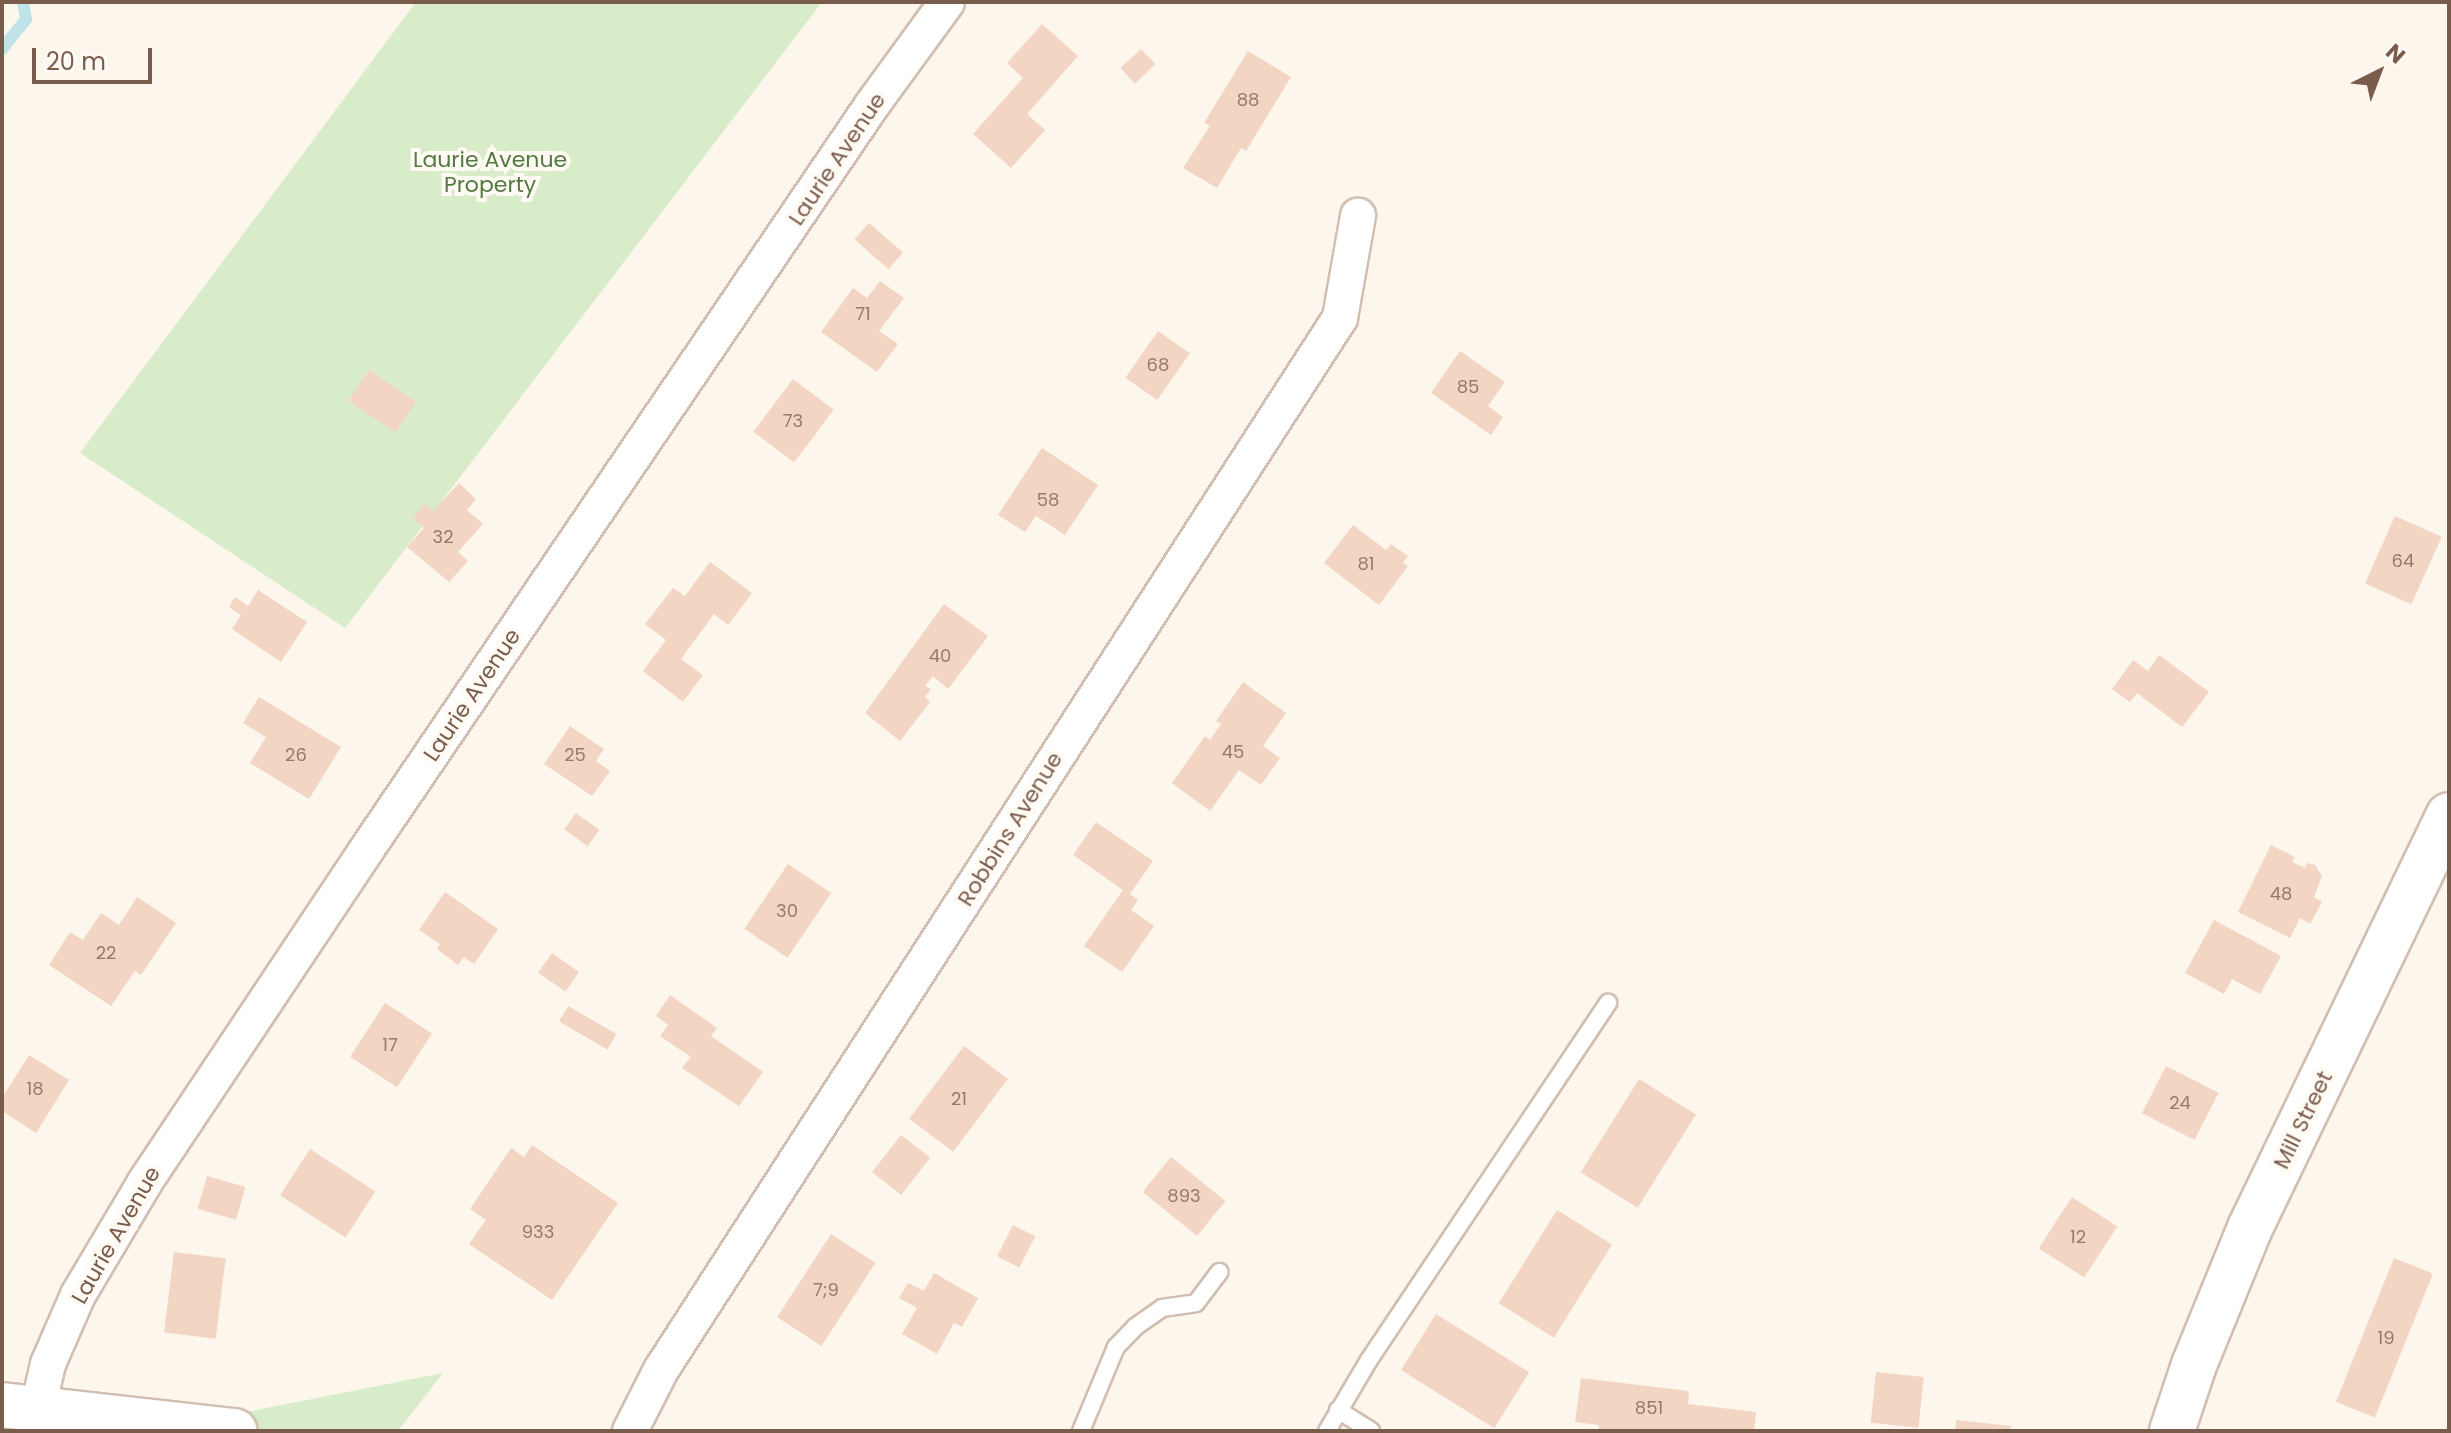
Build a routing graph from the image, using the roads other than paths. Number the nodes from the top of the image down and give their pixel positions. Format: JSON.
{"nodes":[{"id":1,"x":947,"y":2,"type":"edge"},
{"id":2,"x":1358,"y":216,"type":"dead end"},
{"id":3,"x":2449,"y":815,"type":"edge"},
{"id":4,"x":1608,"y":1003,"type":"dead end"},
{"id":5,"x":1219,"y":1272,"type":"dead end"},
{"id":6,"x":20,"y":1406,"type":"edge"},
{"id":7,"x":1338,"y":1410,"type":"junction"},
{"id":8,"x":235,"y":1431,"type":"edge"},
{"id":9,"x":630,"y":1431,"type":"edge"},
{"id":10,"x":1081,"y":1431,"type":"edge"},
{"id":11,"x":1327,"y":1431,"type":"edge"},
{"id":12,"x":1371,"y":1431,"type":"edge"},
{"id":13,"x":2172,"y":1431,"type":"edge"}],
"edges":[{"from":1,"to":6,"type":"street","name":"Laurie Avenue"},
{"from":2,"to":9,"type":"street","name":"Robbins Avenue"},
{"from":3,"to":13,"type":"street","name":"Mill Street"},
{"from":4,"to":7,"type":"lane"},
{"from":5,"to":10,"type":"lane"},
{"from":6,"to":8,"type":"street"},
{"from":7,"to":11,"type":"lane"},
{"from":7,"to":12,"type":"lane"}]}
